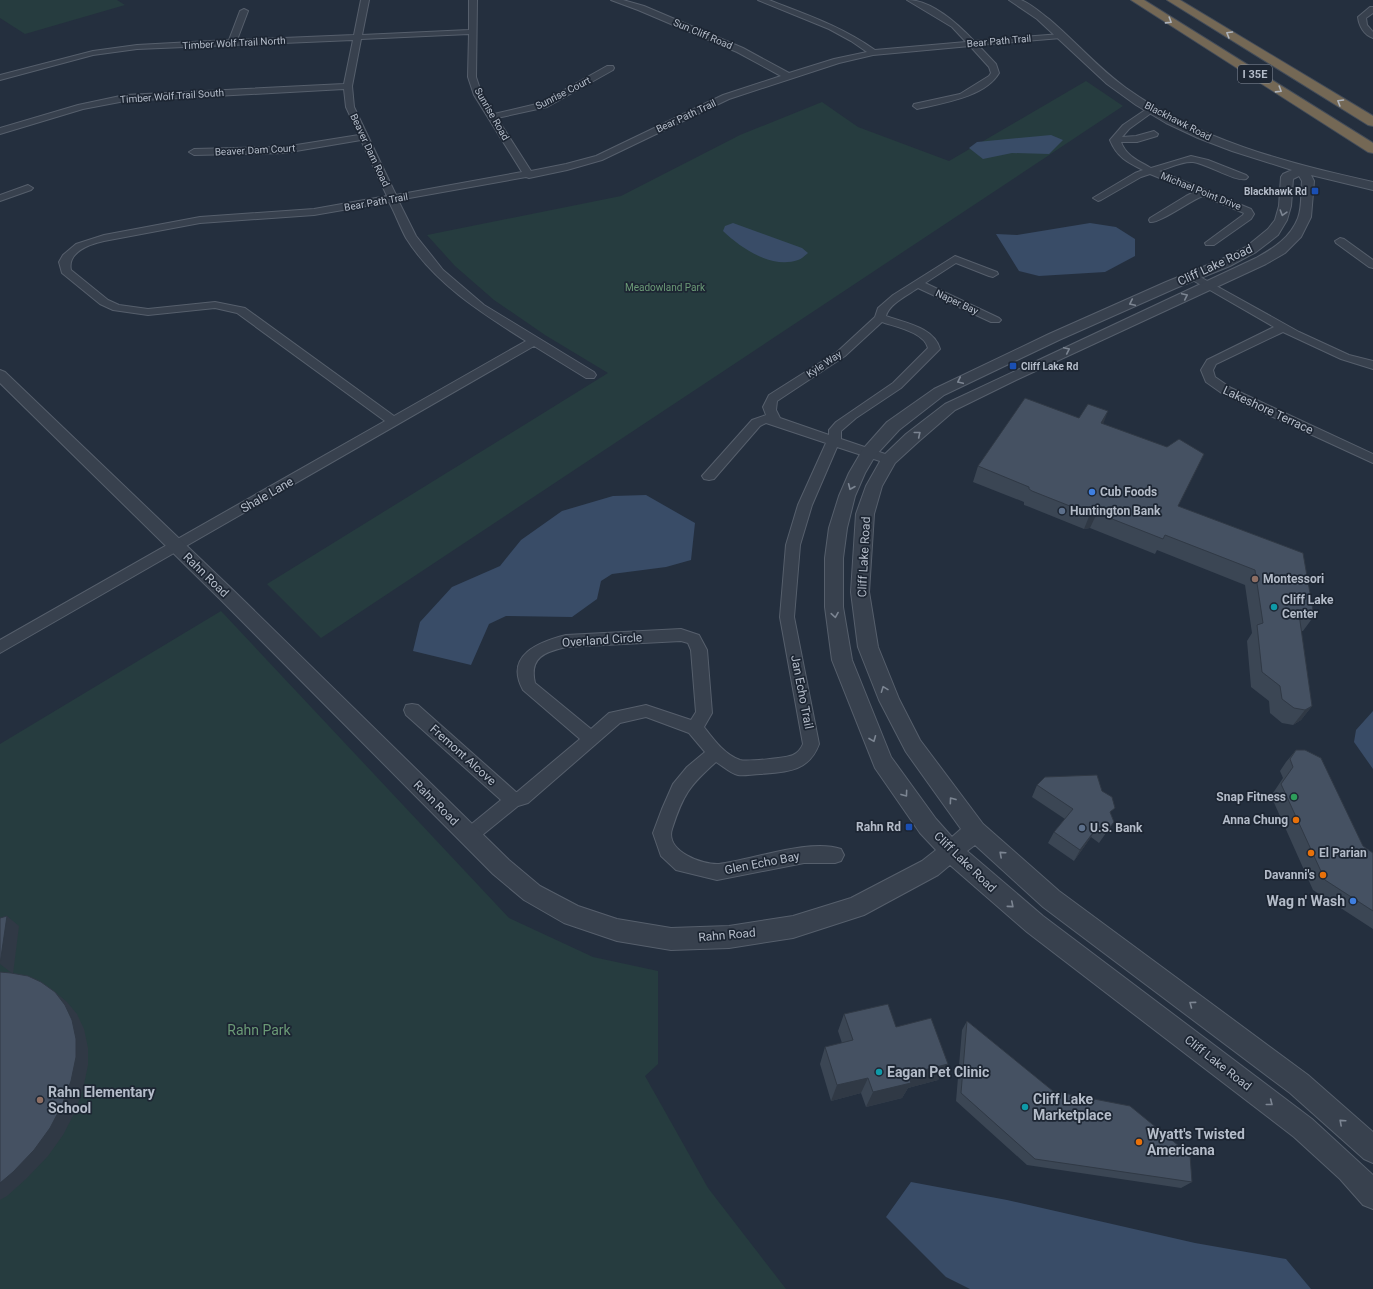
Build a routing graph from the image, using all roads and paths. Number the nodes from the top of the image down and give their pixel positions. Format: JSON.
{"nodes":[{"id":1,"x":364,"y":0,"type":"edge"},
{"id":2,"x":473,"y":0,"type":"edge"},
{"id":3,"x":615,"y":0,"type":"edge"},
{"id":4,"x":762,"y":0,"type":"edge"},
{"id":5,"x":911,"y":0,"type":"edge"},
{"id":6,"x":1014,"y":0,"type":"edge"},
{"id":7,"x":1136,"y":0,"type":"edge"},
{"id":8,"x":1172,"y":0,"type":"edge"},
{"id":9,"x":1373,"y":8,"type":"edge"},
{"id":10,"x":244,"y":11,"type":"dead end"},
{"id":11,"x":471,"y":32,"type":"junction"},
{"id":12,"x":1061,"y":36,"type":"junction"},
{"id":13,"x":1373,"y":36,"type":"edge"},
{"id":14,"x":357,"y":37,"type":"junction"},
{"id":15,"x":232,"y":43,"type":"junction"},
{"id":16,"x":973,"y":43,"type":"junction"},
{"id":17,"x":873,"y":53,"type":"junction"},
{"id":18,"x":610,"y":68,"type":"dead end"},
{"id":19,"x":788,"y":76,"type":"junction"},
{"id":20,"x":0,"y":78,"type":"edge"},
{"id":21,"x":348,"y":86,"type":"junction"},
{"id":22,"x":917,"y":106,"type":"dead end"},
{"id":23,"x":1151,"y":109,"type":"junction"},
{"id":24,"x":491,"y":117,"type":"junction"},
{"id":25,"x":1373,"y":122,"type":"edge"},
{"id":26,"x":0,"y":131,"type":"edge"},
{"id":27,"x":1154,"y":134,"type":"dead end"},
{"id":28,"x":363,"y":137,"type":"junction"},
{"id":29,"x":1115,"y":140,"type":"junction"},
{"id":30,"x":1373,"y":148,"type":"edge"},
{"id":31,"x":194,"y":152,"type":"dead end"},
{"id":32,"x":1302,"y":170,"type":"junction"},
{"id":33,"x":1151,"y":171,"type":"junction"},
{"id":34,"x":529,"y":175,"type":"junction"},
{"id":35,"x":1243,"y":177,"type":"dead end"},
{"id":36,"x":1373,"y":186,"type":"edge"},
{"id":37,"x":28,"y":188,"type":"dead end"},
{"id":38,"x":1204,"y":192,"type":"junction"},
{"id":39,"x":0,"y":198,"type":"edge"},
{"id":40,"x":1098,"y":198,"type":"dead end"},
{"id":41,"x":392,"y":199,"type":"junction"},
{"id":42,"x":1154,"y":220,"type":"dead end"},
{"id":43,"x":1340,"y":240,"type":"dead end"},
{"id":44,"x":1210,"y":243,"type":"dead end"},
{"id":45,"x":1373,"y":265,"type":"edge"},
{"id":46,"x":993,"y":274,"type":"dead end"},
{"id":47,"x":1193,"y":276,"type":"junction"},
{"id":48,"x":918,"y":284,"type":"junction"},
{"id":49,"x":1209,"y":285,"type":"junction"},
{"id":50,"x":880,"y":318,"type":"junction"},
{"id":51,"x":995,"y":320,"type":"dead end"},
{"id":52,"x":1283,"y":327,"type":"junction"},
{"id":53,"x":534,"y":342,"type":"junction"},
{"id":54,"x":1373,"y":365,"type":"edge"},
{"id":55,"x":0,"y":375,"type":"edge"},
{"id":56,"x":590,"y":375,"type":"dead end"},
{"id":57,"x":775,"y":421,"type":"junction"},
{"id":58,"x":394,"y":422,"type":"junction"},
{"id":59,"x":835,"y":440,"type":"junction"},
{"id":60,"x":869,"y":453,"type":"junction"},
{"id":61,"x":1373,"y":459,"type":"edge"},
{"id":62,"x":890,"y":460,"type":"junction"},
{"id":63,"x":709,"y":476,"type":"dead end"},
{"id":64,"x":177,"y":546,"type":"junction"},
{"id":65,"x":0,"y":647,"type":"edge"},
{"id":66,"x":412,"y":710,"type":"dead end"},
{"id":67,"x":695,"y":728,"type":"junction"},
{"id":68,"x":590,"y":738,"type":"junction"},
{"id":69,"x":715,"y":753,"type":"junction"},
{"id":70,"x":513,"y":800,"type":"junction"},
{"id":71,"x":975,"y":831,"type":"junction"},
{"id":72,"x":469,"y":836,"type":"junction"},
{"id":73,"x":951,"y":851,"type":"junction"},
{"id":74,"x":835,"y":855,"type":"dead end"},
{"id":75,"x":1373,"y":1150,"type":"edge"},
{"id":76,"x":1373,"y":1195,"type":"edge"}],
"edges":[{"from":1,"to":14,"type":"street","name":"Beaver Dam Road"},
{"from":2,"to":11,"type":"street","name":"Sunrise Road"},
{"from":3,"to":19,"type":"street","name":"Sun Cliff Road"},
{"from":4,"to":17,"type":"street"},
{"from":5,"to":16,"type":"street"},
{"from":6,"to":12,"type":"street","name":"Blackhawk Road"},
{"from":7,"to":30,"type":"highway","number":"I 35E","one_way":true},
{"from":25,"to":8,"type":"highway","number":"I 35E","one_way":true},
{"from":9,"to":13,"type":"street"},
{"from":10,"to":15,"type":"street"},
{"from":11,"to":14,"type":"street","name":"Timber Wolf Trail North"},
{"from":11,"to":24,"type":"street","name":"Sunrise Road"},
{"from":12,"to":16,"type":"street","name":"Bear Path Trail"},
{"from":12,"to":23,"type":"street","name":"Blackhawk Road"},
{"from":14,"to":15,"type":"street","name":"Timber Wolf Trail North"},
{"from":14,"to":21,"type":"street","name":"Beaver Dam Road"},
{"from":15,"to":20,"type":"street","name":"Timber Wolf Trail North"},
{"from":16,"to":17,"type":"street","name":"Bear Path Trail"},
{"from":16,"to":22,"type":"street"},
{"from":17,"to":19,"type":"street","name":"Bear Path Trail"},
{"from":18,"to":24,"type":"street","name":"Sunrise Court"},
{"from":19,"to":34,"type":"street","name":"Bear Path Trail"},
{"from":21,"to":26,"type":"street","name":"Timber Wolf Trail South"},
{"from":21,"to":28,"type":"street","name":"Beaver Dam Road"},
{"from":23,"to":29,"type":"street"},
{"from":23,"to":32,"type":"street","name":"Blackhawk Road"},
{"from":24,"to":34,"type":"street","name":"Sunrise Road"},
{"from":27,"to":29,"type":"street"},
{"from":28,"to":31,"type":"street","name":"Beaver Dam Court"},
{"from":28,"to":41,"type":"street","name":"Beaver Dam Road"},
{"from":29,"to":33,"type":"street","name":"Michael Point Drive"},
{"from":32,"to":36,"type":"street","name":"Blackhawk Road"},
{"from":32,"to":47,"type":"street","name":"Cliff Lake Road","one_way":true},
{"from":32,"to":49,"type":"street","name":"Cliff Lake Road"},
{"from":33,"to":35,"type":"street"},
{"from":33,"to":38,"type":"street","name":"Michael Point Drive"},
{"from":33,"to":40,"type":"street"},
{"from":34,"to":41,"type":"street","name":"Bear Path Trail"},
{"from":37,"to":39,"type":"street"},
{"from":38,"to":42,"type":"street"},
{"from":38,"to":44,"type":"street","name":"Michael Point Drive"},
{"from":41,"to":53,"type":"street","name":"Beaver Dam Road"},
{"from":41,"to":58,"type":"street","name":"Bear Path Trail"},
{"from":43,"to":45,"type":"street"},
{"from":46,"to":48,"type":"street","name":"Kyle Way"},
{"from":47,"to":49,"type":"street"},
{"from":47,"to":60,"type":"street","name":"Cliff Lake Road","one_way":true},
{"from":48,"to":50,"type":"street","name":"Kyle Way"},
{"from":48,"to":51,"type":"street","name":"Naper Bay"},
{"from":49,"to":52,"type":"street"},
{"from":62,"to":49,"type":"street","name":"Cliff Lake Road","one_way":true},
{"from":50,"to":57,"type":"street","name":"Kyle Way"},
{"from":50,"to":59,"type":"street","name":"Jan Echo Trail"},
{"from":52,"to":54,"type":"street"},
{"from":52,"to":61,"type":"street","name":"Lakeshore Terrace"},
{"from":53,"to":56,"type":"street","name":"Beaver Dam Road"},
{"from":53,"to":58,"type":"street","name":"Shale Lane"},
{"from":55,"to":64,"type":"street","name":"Rahn Road"},
{"from":57,"to":59,"type":"street"},
{"from":57,"to":63,"type":"street"},
{"from":58,"to":64,"type":"street","name":"Shale Lane"},
{"from":59,"to":60,"type":"street"},
{"from":59,"to":69,"type":"street","name":"Jan Echo Trail"},
{"from":60,"to":62,"type":"street"},
{"from":60,"to":73,"type":"street","name":"Cliff Lake Road","one_way":true},
{"from":71,"to":62,"type":"street","name":"Cliff Lake Road","one_way":true},
{"from":64,"to":65,"type":"street","name":"Shale Lane"},
{"from":64,"to":72,"type":"street","name":"Rahn Road"},
{"from":66,"to":70,"type":"street","name":"Fremont Alcove"},
{"from":67,"to":68,"type":"street"},
{"from":67,"to":68,"type":"street","name":"Overland Circle"},
{"from":67,"to":69,"type":"street","name":"Jan Echo Trail"},
{"from":68,"to":70,"type":"street"},
{"from":69,"to":74,"type":"street","name":"Glen Echo Bay"},
{"from":70,"to":72,"type":"street"},
{"from":71,"to":73,"type":"street","name":"Rahn Road"},
{"from":75,"to":71,"type":"street","name":"Cliff Lake Road","one_way":true},
{"from":72,"to":73,"type":"street","name":"Rahn Road"},
{"from":73,"to":76,"type":"street","name":"Cliff Lake Road","one_way":true}]}
